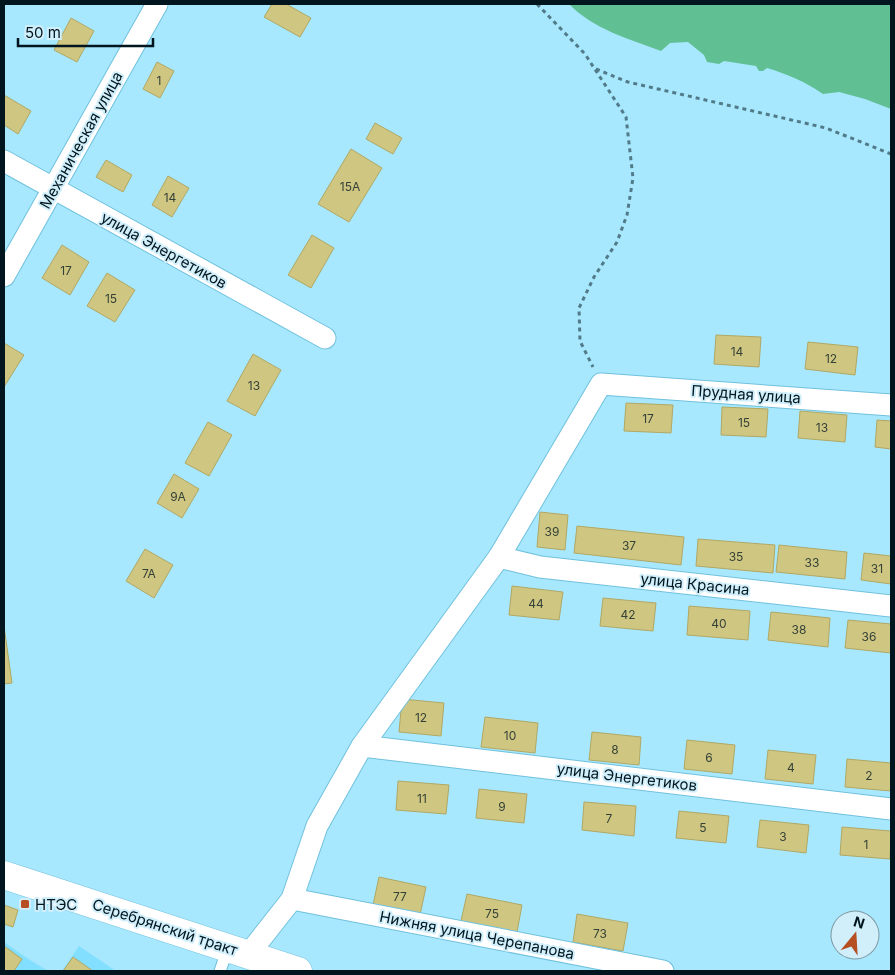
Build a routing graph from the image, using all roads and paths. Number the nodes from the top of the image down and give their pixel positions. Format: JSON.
{"nodes":[{"id":1,"x":157,"y":4,"type":"edge"},
{"id":2,"x":537,"y":4,"type":"edge"},
{"id":3,"x":595,"y":69,"type":"junction"},
{"id":4,"x":891,"y":154,"type":"edge"},
{"id":5,"x":4,"y":161,"type":"edge"},
{"id":6,"x":54,"y":188,"type":"junction"},
{"id":7,"x":4,"y":276,"type":"edge"},
{"id":8,"x":325,"y":338,"type":"dead end"},
{"id":9,"x":601,"y":384,"type":"junction"},
{"id":10,"x":891,"y":405,"type":"edge"},
{"id":11,"x":499,"y":557,"type":"junction"},
{"id":12,"x":891,"y":606,"type":"edge"},
{"id":13,"x":362,"y":746,"type":"junction"},
{"id":14,"x":891,"y":809,"type":"edge"},
{"id":15,"x":4,"y":875,"type":"edge"},
{"id":16,"x":292,"y":899,"type":"junction"},
{"id":17,"x":232,"y":958,"type":"edge"},
{"id":18,"x":298,"y":971,"type":"edge"},
{"id":19,"x":663,"y":971,"type":"edge"}],
"edges":[{"from":1,"to":6,"type":"street","name":"Механическая улица"},
{"from":2,"to":3,"type":"path"},
{"from":3,"to":4,"type":"path"},
{"from":3,"to":9,"type":"path"},
{"from":5,"to":6,"type":"street","name":"улица Энергетиков"},
{"from":6,"to":7,"type":"street","name":"Механическая улица"},
{"from":6,"to":8,"type":"street","name":"улица Энергетиков"},
{"from":9,"to":10,"type":"street","name":"Прудная улица"},
{"from":9,"to":11,"type":"street"},
{"from":11,"to":12,"type":"street","name":"улица Красина"},
{"from":11,"to":13,"type":"street"},
{"from":13,"to":14,"type":"street","name":"улица Энергетиков"},
{"from":13,"to":16,"type":"street"},
{"from":15,"to":17,"type":"main road","name":"Серебрянский тракт"},
{"from":16,"to":17,"type":"street"},
{"from":16,"to":19,"type":"street","name":"Нижняя улица Черепанова"},
{"from":17,"to":18,"type":"main road","name":"Серебрянский тракт"}]}
